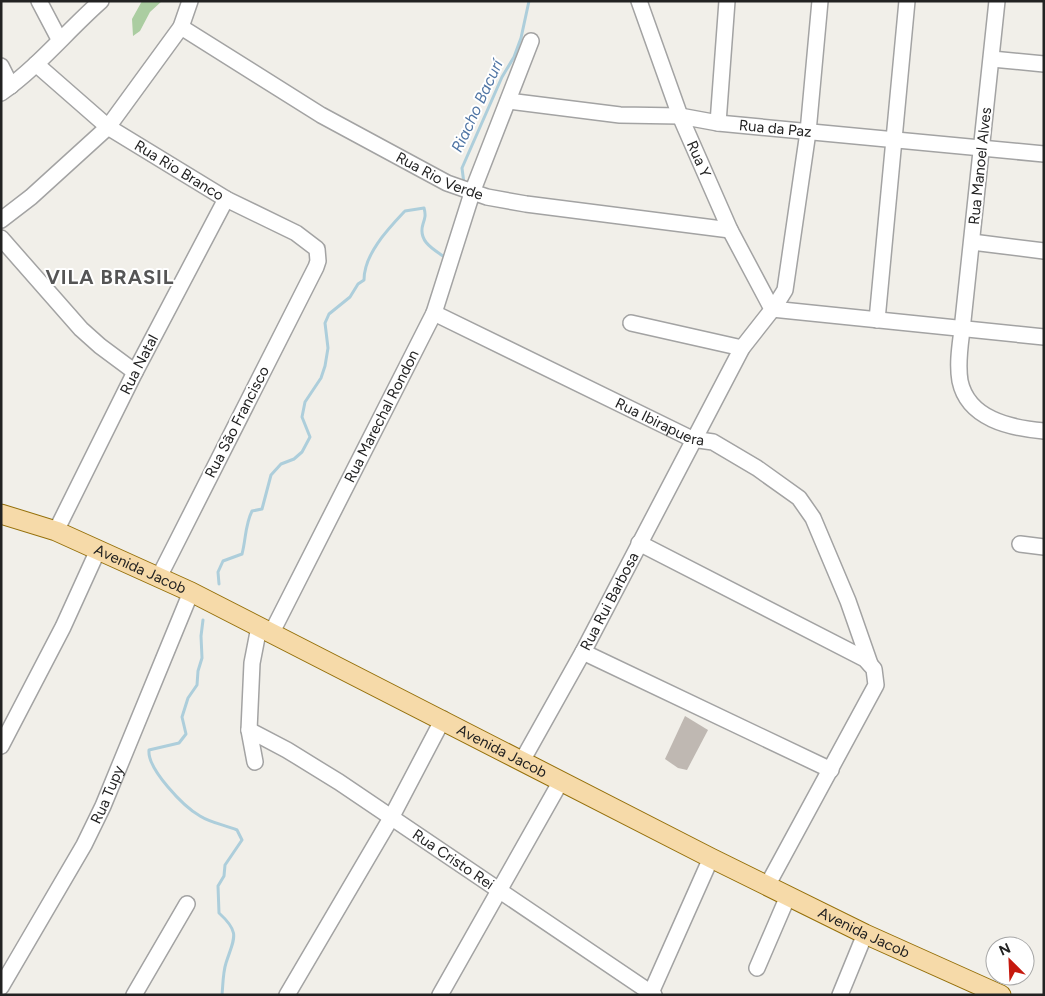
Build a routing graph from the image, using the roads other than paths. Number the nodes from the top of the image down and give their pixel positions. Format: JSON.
{"nodes":[{"id":1,"x":39,"y":1,"type":"edge"},
{"id":2,"x":101,"y":1,"type":"edge"},
{"id":3,"x":190,"y":1,"type":"edge"},
{"id":4,"x":639,"y":1,"type":"edge"},
{"id":5,"x":727,"y":1,"type":"edge"},
{"id":6,"x":820,"y":1,"type":"edge"},
{"id":7,"x":907,"y":1,"type":"edge"},
{"id":8,"x":997,"y":1,"type":"edge"},
{"id":9,"x":181,"y":28,"type":"junction"},
{"id":10,"x":59,"y":39,"type":"junction"},
{"id":11,"x":531,"y":41,"type":"dead end"},
{"id":12,"x":992,"y":59,"type":"junction"},
{"id":13,"x":36,"y":64,"type":"junction"},
{"id":14,"x":1044,"y":64,"type":"edge"},
{"id":15,"x":1,"y":66,"type":"edge"},
{"id":16,"x":6,"y":90,"type":"edge"},
{"id":17,"x":508,"y":101,"type":"junction"},
{"id":18,"x":680,"y":116,"type":"junction"},
{"id":19,"x":718,"y":123,"type":"junction"},
{"id":20,"x":108,"y":127,"type":"junction"},
{"id":21,"x":808,"y":132,"type":"junction"},
{"id":22,"x":894,"y":140,"type":"junction"},
{"id":23,"x":982,"y":148,"type":"junction"},
{"id":24,"x":1044,"y":154,"type":"edge"},
{"id":25,"x":473,"y":190,"type":"junction"},
{"id":26,"x":226,"y":199,"type":"junction"},
{"id":27,"x":1,"y":220,"type":"edge"},
{"id":28,"x":730,"y":230,"type":"junction"},
{"id":29,"x":1,"y":238,"type":"edge"},
{"id":30,"x":972,"y":242,"type":"junction"},
{"id":31,"x":1044,"y":251,"type":"edge"},
{"id":32,"x":316,"y":267,"type":"joint"},
{"id":33,"x":772,"y":309,"type":"junction"},
{"id":34,"x":434,"y":313,"type":"junction"},
{"id":35,"x":877,"y":320,"type":"junction"},
{"id":36,"x":631,"y":323,"type":"dead end"},
{"id":37,"x":962,"y":330,"type":"junction"},
{"id":38,"x":1044,"y":337,"type":"edge"},
{"id":39,"x":742,"y":348,"type":"junction"},
{"id":40,"x":135,"y":372,"type":"junction"},
{"id":41,"x":1044,"y":430,"type":"edge"},
{"id":42,"x":692,"y":439,"type":"junction"},
{"id":43,"x":1,"y":514,"type":"edge"},
{"id":44,"x":56,"y":531,"type":"junction"},
{"id":45,"x":639,"y":543,"type":"junction"},
{"id":46,"x":1020,"y":544,"type":"dead end"},
{"id":47,"x":1044,"y":547,"type":"edge"},
{"id":48,"x":98,"y":550,"type":"junction"},
{"id":49,"x":159,"y":577,"type":"junction"},
{"id":50,"x":191,"y":592,"type":"junction"},
{"id":51,"x":265,"y":630,"type":"junction"},
{"id":52,"x":582,"y":652,"type":"junction"},
{"id":53,"x":870,"y":664,"type":"junction"},
{"id":54,"x":443,"y":719,"type":"junction"},
{"id":55,"x":249,"y":730,"type":"junction"},
{"id":56,"x":1,"y":746,"type":"edge"},
{"id":57,"x":522,"y":761,"type":"junction"},
{"id":58,"x":255,"y":762,"type":"dead end"},
{"id":59,"x":831,"y":770,"type":"junction"},
{"id":60,"x":561,"y":781,"type":"junction"},
{"id":61,"x":391,"y":818,"type":"junction"},
{"id":62,"x":711,"y":858,"type":"junction"},
{"id":63,"x":767,"y":886,"type":"junction"},
{"id":64,"x":499,"y":891,"type":"junction"},
{"id":65,"x":788,"y":896,"type":"junction"},
{"id":66,"x":186,"y":904,"type":"dead end"},
{"id":67,"x":865,"y":934,"type":"junction"},
{"id":68,"x":758,"y":968,"type":"dead end"},
{"id":69,"x":1,"y":987,"type":"edge"},
{"id":70,"x":652,"y":994,"type":"edge"},
{"id":71,"x":134,"y":995,"type":"edge"},
{"id":72,"x":287,"y":995,"type":"edge"},
{"id":73,"x":440,"y":995,"type":"edge"},
{"id":74,"x":840,"y":995,"type":"edge"},
{"id":75,"x":1001,"y":995,"type":"edge"}],
"edges":[{"from":1,"to":10,"type":"street"},
{"from":2,"to":10,"type":"street"},
{"from":3,"to":9,"type":"street"},
{"from":4,"to":18,"type":"street","name":"Rua Y"},
{"from":5,"to":19,"type":"street"},
{"from":6,"to":21,"type":"street","name":"Rua Rui Barbosa"},
{"from":7,"to":22,"type":"street"},
{"from":8,"to":12,"type":"street","name":"Rua Manoel Alves"},
{"from":9,"to":20,"type":"street"},
{"from":9,"to":25,"type":"street","name":"Rua Rio Verde"},
{"from":10,"to":13,"type":"street"},
{"from":11,"to":17,"type":"street","name":"Rua Marechal Rondon"},
{"from":12,"to":14,"type":"street"},
{"from":12,"to":23,"type":"street","name":"Rua Manoel Alves"},
{"from":13,"to":16,"type":"street"},
{"from":13,"to":20,"type":"street","name":"Rua Rio Branco"},
{"from":15,"to":16,"type":"street"},
{"from":17,"to":18,"type":"street","name":"Rua da Paz"},
{"from":17,"to":25,"type":"street","name":"Rua Marechal Rondon"},
{"from":18,"to":19,"type":"street","name":"Rua da Paz"},
{"from":18,"to":28,"type":"street","name":"Rua Y"},
{"from":19,"to":21,"type":"street","name":"Rua da Paz"},
{"from":20,"to":26,"type":"street","name":"Rua Rio Branco"},
{"from":20,"to":27,"type":"street"},
{"from":21,"to":22,"type":"street","name":"Rua da Paz"},
{"from":21,"to":33,"type":"street","name":"Rua Rui Barbosa"},
{"from":22,"to":23,"type":"street","name":"Rua da Paz"},
{"from":22,"to":35,"type":"street"},
{"from":23,"to":24,"type":"street","name":"Rua da Paz"},
{"from":23,"to":30,"type":"street","name":"Rua Manoel Alves"},
{"from":25,"to":28,"type":"street","name":"Rua Rio Verde"},
{"from":25,"to":34,"type":"street","name":"Rua Marechal Rondon"},
{"from":26,"to":32,"type":"street","name":"Rua Rio Branco"},
{"from":26,"to":40,"type":"street","name":"Rua Natal"},
{"from":28,"to":33,"type":"street","name":"Rua Y"},
{"from":29,"to":40,"type":"street"},
{"from":30,"to":31,"type":"street"},
{"from":30,"to":37,"type":"street","name":"Rua Manoel Alves"},
{"from":32,"to":49,"type":"street","name":"Rua São Francisco"},
{"from":33,"to":35,"type":"street"},
{"from":33,"to":39,"type":"street","name":"Rua Rui Barbosa"},
{"from":34,"to":42,"type":"street","name":"Rua Ibirapuera"},
{"from":34,"to":51,"type":"street","name":"Rua Marechal Rondon"},
{"from":35,"to":37,"type":"street"},
{"from":36,"to":39,"type":"street"},
{"from":37,"to":38,"type":"street"},
{"from":37,"to":41,"type":"street","name":"Rua Manoel Alves"},
{"from":39,"to":42,"type":"street","name":"Rua Rui Barbosa"},
{"from":40,"to":44,"type":"street","name":"Rua Natal"},
{"from":42,"to":45,"type":"street","name":"Rua Rui Barbosa"},
{"from":42,"to":53,"type":"street","name":"Rua Ibirapuera"},
{"from":43,"to":44,"type":"main road","name":"Avenida Jacob"},
{"from":44,"to":48,"type":"main road","name":"Avenida Jacob"},
{"from":45,"to":52,"type":"street","name":"Rua Rui Barbosa"},
{"from":45,"to":53,"type":"street"},
{"from":46,"to":47,"type":"street"},
{"from":48,"to":49,"type":"main road","name":"Avenida Jacob"},
{"from":48,"to":56,"type":"street"},
{"from":49,"to":50,"type":"main road","name":"Avenida Jacob"},
{"from":50,"to":51,"type":"main road","name":"Avenida Jacob"},
{"from":50,"to":69,"type":"street","name":"Rua Tupy"},
{"from":51,"to":54,"type":"main road","name":"Avenida Jacob"},
{"from":51,"to":55,"type":"street","name":"Rua Marechal Rondon"},
{"from":52,"to":57,"type":"street","name":"Rua Rui Barbosa"},
{"from":52,"to":59,"type":"street"},
{"from":53,"to":59,"type":"street","name":"Rua Ibirapuera"},
{"from":54,"to":57,"type":"main road","name":"Avenida Jacob"},
{"from":54,"to":61,"type":"street"},
{"from":55,"to":58,"type":"street","name":"Rua Marechal Rondon"},
{"from":55,"to":61,"type":"street","name":"Rua Cristo Rei"},
{"from":57,"to":60,"type":"main road","name":"Avenida Jacob"},
{"from":59,"to":63,"type":"street"},
{"from":60,"to":62,"type":"main road","name":"Avenida Jacob"},
{"from":60,"to":64,"type":"street"},
{"from":61,"to":64,"type":"street","name":"Rua Cristo Rei"},
{"from":61,"to":72,"type":"street"},
{"from":62,"to":63,"type":"main road","name":"Avenida Jacob"},
{"from":62,"to":70,"type":"street"},
{"from":63,"to":65,"type":"main road","name":"Avenida Jacob"},
{"from":64,"to":70,"type":"street","name":"Rua Cristo Rei"},
{"from":64,"to":73,"type":"street"},
{"from":65,"to":67,"type":"main road","name":"Avenida Jacob"},
{"from":65,"to":68,"type":"street"},
{"from":66,"to":71,"type":"street"},
{"from":67,"to":74,"type":"street"},
{"from":67,"to":75,"type":"main road","name":"Avenida Jacob"}]}
